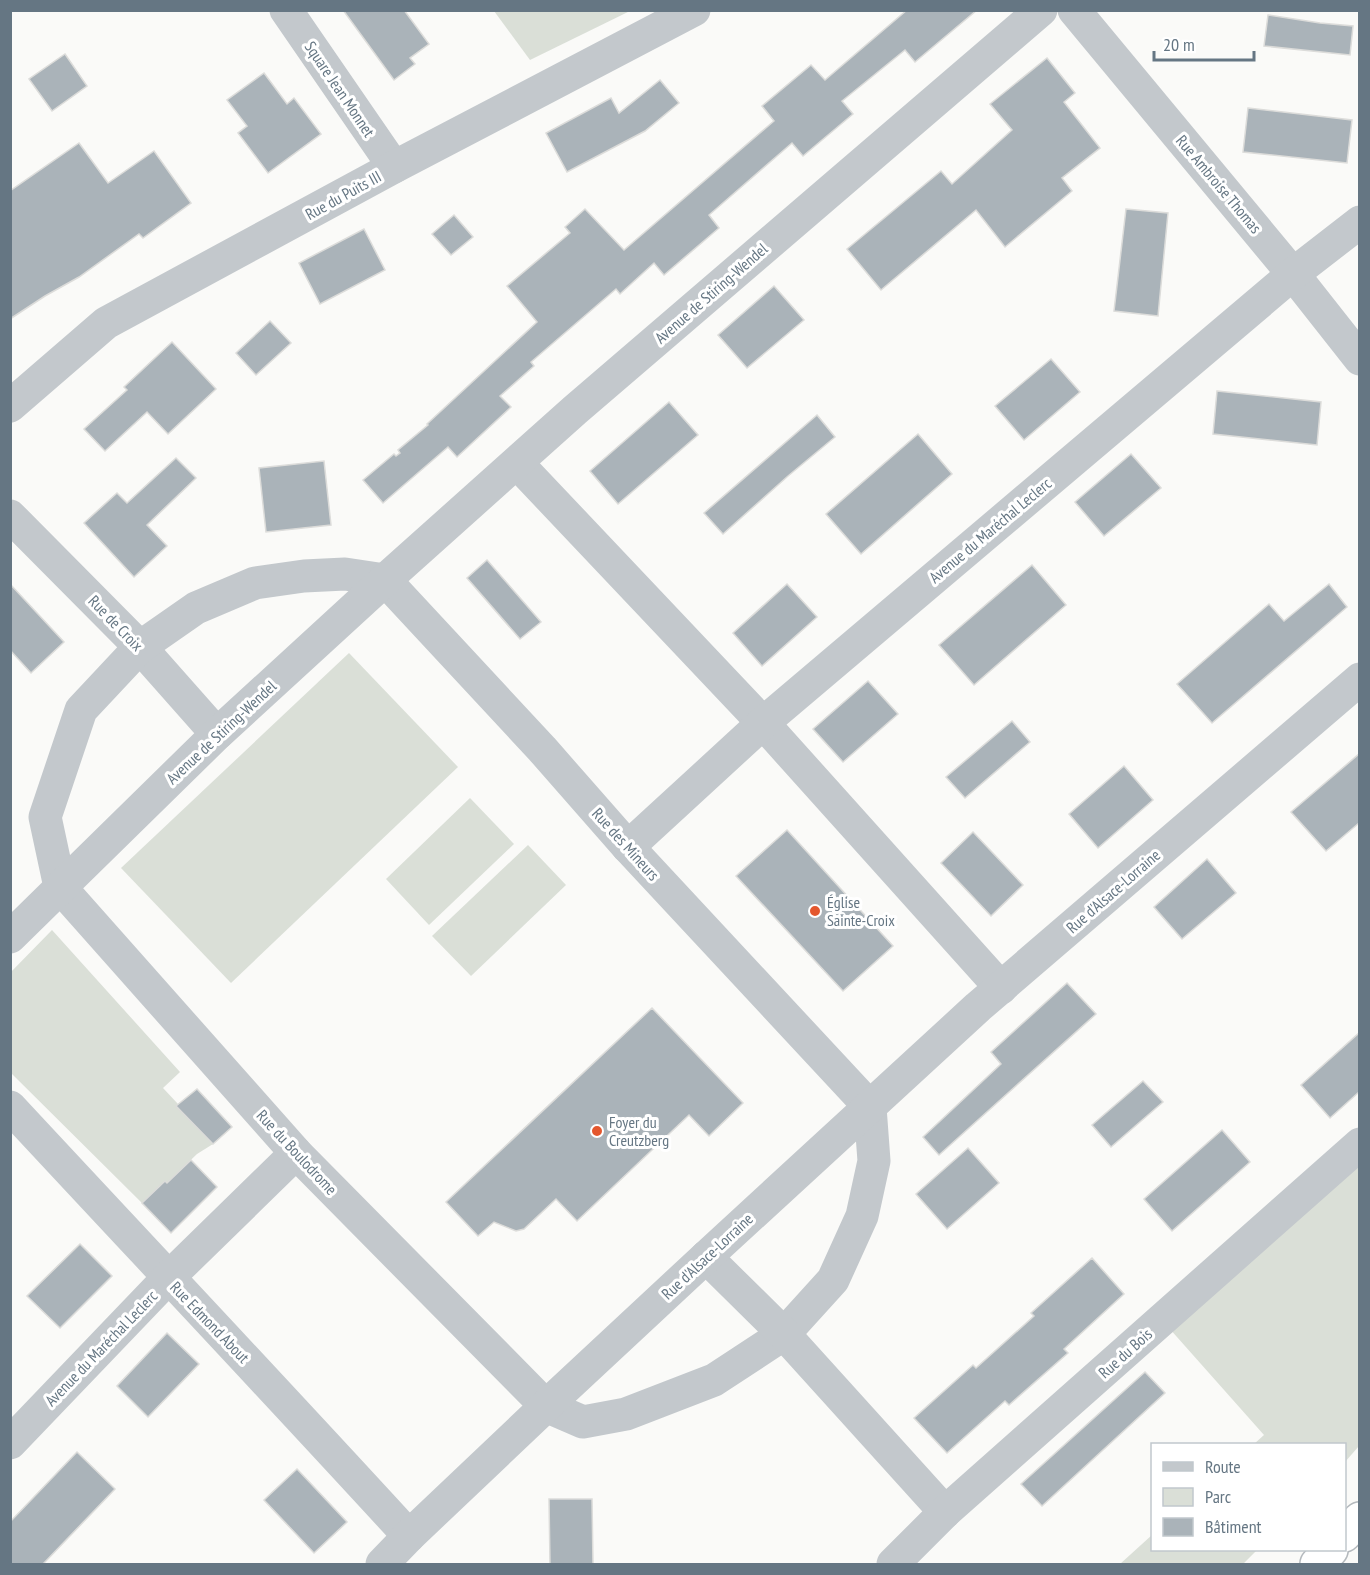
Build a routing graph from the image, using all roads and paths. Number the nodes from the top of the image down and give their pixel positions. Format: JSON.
{"nodes":[{"id":1,"x":286,"y":10,"type":"edge"},
{"id":2,"x":694,"y":10,"type":"edge"},
{"id":3,"x":1041,"y":10,"type":"edge"},
{"id":4,"x":1074,"y":10,"type":"edge"},
{"id":5,"x":394,"y":167,"type":"junction"},
{"id":6,"x":1359,"y":222,"type":"edge"},
{"id":7,"x":1293,"y":274,"type":"junction"},
{"id":8,"x":1359,"y":359,"type":"edge"},
{"id":9,"x":10,"y":406,"type":"edge"},
{"id":10,"x":517,"y":463,"type":"junction"},
{"id":11,"x":10,"y":516,"type":"edge"},
{"id":12,"x":385,"y":580,"type":"junction"},
{"id":13,"x":140,"y":647,"type":"junction"},
{"id":14,"x":1359,"y":679,"type":"edge"},
{"id":15,"x":763,"y":723,"type":"junction"},
{"id":16,"x":217,"y":734,"type":"junction"},
{"id":17,"x":628,"y":847,"type":"junction"},
{"id":18,"x":60,"y":887,"type":"junction"},
{"id":19,"x":10,"y":937,"type":"edge"},
{"id":20,"x":1000,"y":988,"type":"junction"},
{"id":21,"x":10,"y":1107,"type":"edge"},
{"id":22,"x":870,"y":1107,"type":"junction"},
{"id":23,"x":1359,"y":1144,"type":"edge"},
{"id":24,"x":296,"y":1153,"type":"junction"},
{"id":25,"x":706,"y":1257,"type":"junction"},
{"id":26,"x":168,"y":1278,"type":"junction"},
{"id":27,"x":784,"y":1334,"type":"junction"},
{"id":28,"x":546,"y":1406,"type":"junction"},
{"id":29,"x":10,"y":1443,"type":"edge"},
{"id":30,"x":945,"y":1512,"type":"junction"},
{"id":31,"x":1359,"y":1519,"type":"edge"},
{"id":32,"x":1346,"y":1533,"type":"edge"},
{"id":33,"x":409,"y":1536,"type":"junction"},
{"id":34,"x":1330,"y":1551,"type":"edge"},
{"id":35,"x":382,"y":1564,"type":"edge"},
{"id":36,"x":893,"y":1564,"type":"edge"},
{"id":37,"x":1317,"y":1564,"type":"edge"}],
"edges":[{"from":1,"to":5,"type":"street","name":"Square Jean Monnet"},
{"from":2,"to":5,"type":"street","name":"Rue du Puits III"},
{"from":3,"to":10,"type":"street","name":"Avenue de Stiring-Wendel"},
{"from":4,"to":7,"type":"street","name":"Rue Ambroise Thomas"},
{"from":5,"to":9,"type":"street","name":"Rue du Puits III"},
{"from":6,"to":7,"type":"street","name":"Avenue du Maréchal Leclerc"},
{"from":7,"to":8,"type":"street","name":"Rue Ambroise Thomas"},
{"from":7,"to":15,"type":"street","name":"Avenue du Maréchal Leclerc"},
{"from":10,"to":12,"type":"street","name":"Avenue de Stiring-Wendel"},
{"from":10,"to":15,"type":"street"},
{"from":11,"to":13,"type":"street","name":"Rue de Croix"},
{"from":12,"to":13,"type":"street"},
{"from":12,"to":16,"type":"street","name":"Avenue de Stiring-Wendel"},
{"from":12,"to":17,"type":"street","name":"Rue des Mineurs"},
{"from":13,"to":16,"type":"street","name":"Rue de Croix"},
{"from":13,"to":18,"type":"street"},
{"from":14,"to":20,"type":"street","name":"Rue d'Alsace-Lorraine"},
{"from":15,"to":17,"type":"street","name":"Avenue du Maréchal Leclerc"},
{"from":15,"to":20,"type":"street"},
{"from":16,"to":18,"type":"street","name":"Avenue de Stiring-Wendel"},
{"from":17,"to":22,"type":"street","name":"Rue des Mineurs"},
{"from":18,"to":19,"type":"street","name":"Avenue de Stiring-Wendel"},
{"from":18,"to":24,"type":"street","name":"Rue du Boulodrome"},
{"from":20,"to":22,"type":"street","name":"Rue d'Alsace-Lorraine"},
{"from":21,"to":26,"type":"street","name":"Rue Edmond About"},
{"from":22,"to":25,"type":"street","name":"Rue d'Alsace-Lorraine"},
{"from":22,"to":27,"type":"street"},
{"from":23,"to":30,"type":"street","name":"Rue du Bois"},
{"from":24,"to":26,"type":"street","name":"Avenue du Maréchal Leclerc"},
{"from":24,"to":28,"type":"street","name":"Rue du Boulodrome"},
{"from":25,"to":27,"type":"street"},
{"from":25,"to":28,"type":"street","name":"Rue d'Alsace-Lorraine"},
{"from":26,"to":29,"type":"street","name":"Avenue du Maréchal Leclerc"},
{"from":26,"to":33,"type":"street","name":"Rue Edmond About"},
{"from":27,"to":28,"type":"street"},
{"from":27,"to":30,"type":"street"},
{"from":28,"to":33,"type":"street","name":"Rue d'Alsace-Lorraine"},
{"from":30,"to":36,"type":"street","name":"Rue du Bois"},
{"from":31,"to":32,"type":"highway"},
{"from":33,"to":35,"type":"street","name":"Rue d'Alsace-Lorraine"},
{"from":34,"to":37,"type":"highway"}]}
